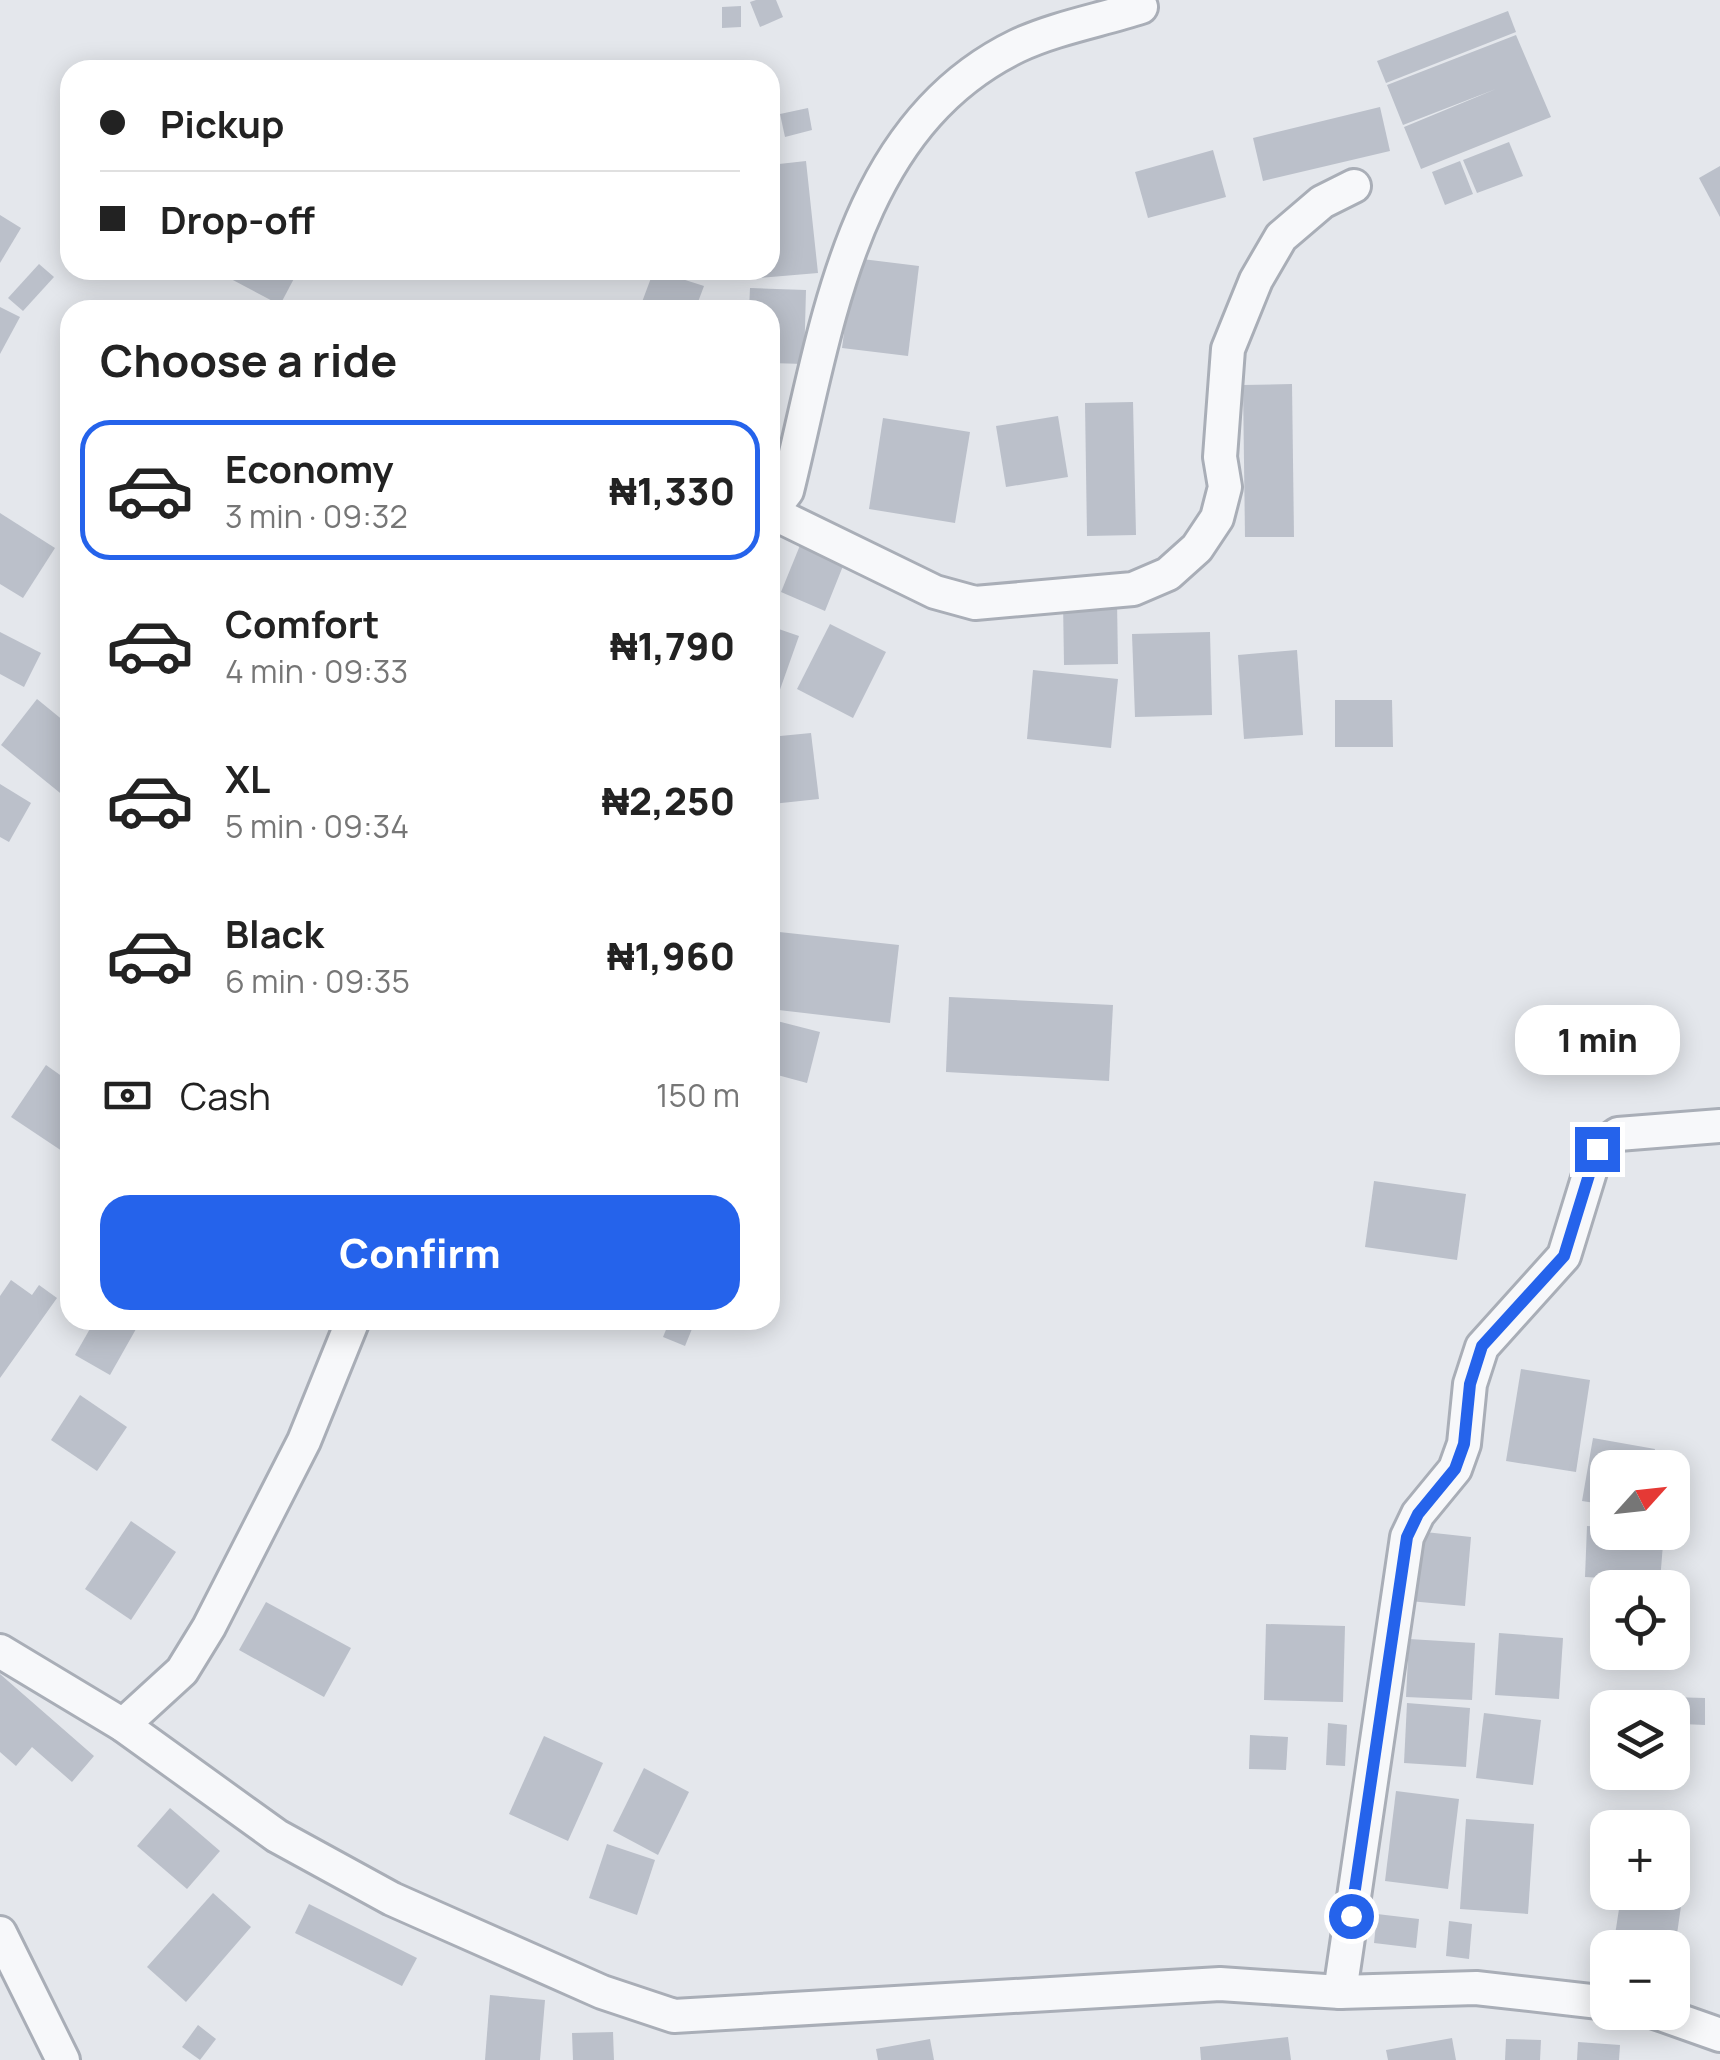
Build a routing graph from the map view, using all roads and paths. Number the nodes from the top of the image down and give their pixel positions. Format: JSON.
{"nodes":[{"id":1,"x":1142,"y":8,"type":"dead end"},
{"id":2,"x":1354,"y":186,"type":"dead end"},
{"id":3,"x":780,"y":501,"type":"edge"},
{"id":4,"x":780,"y":517,"type":"edge"},
{"id":5,"x":1720,"y":1126,"type":"edge"},
{"id":6,"x":349,"y":1330,"type":"edge"},
{"id":7,"x":0,"y":1651,"type":"edge"},
{"id":8,"x":123,"y":1725,"type":"junction"},
{"id":9,"x":0,"y":1932,"type":"edge"},
{"id":10,"x":1340,"y":1992,"type":"junction"},
{"id":11,"x":1590,"y":2001,"type":"edge"},
{"id":12,"x":1690,"y":2024,"type":"edge"},
{"id":13,"x":1720,"y":2034,"type":"edge"},
{"id":14,"x":62,"y":2060,"type":"edge"}],
"edges":[{"from":1,"to":3,"type":"street"},
{"from":2,"to":4,"type":"street"},
{"from":5,"to":10,"type":"street"},
{"from":6,"to":8,"type":"street"},
{"from":7,"to":8,"type":"street"},
{"from":8,"to":10,"type":"street"},
{"from":9,"to":14,"type":"street"},
{"from":10,"to":11,"type":"street"},
{"from":12,"to":13,"type":"street"}]}
